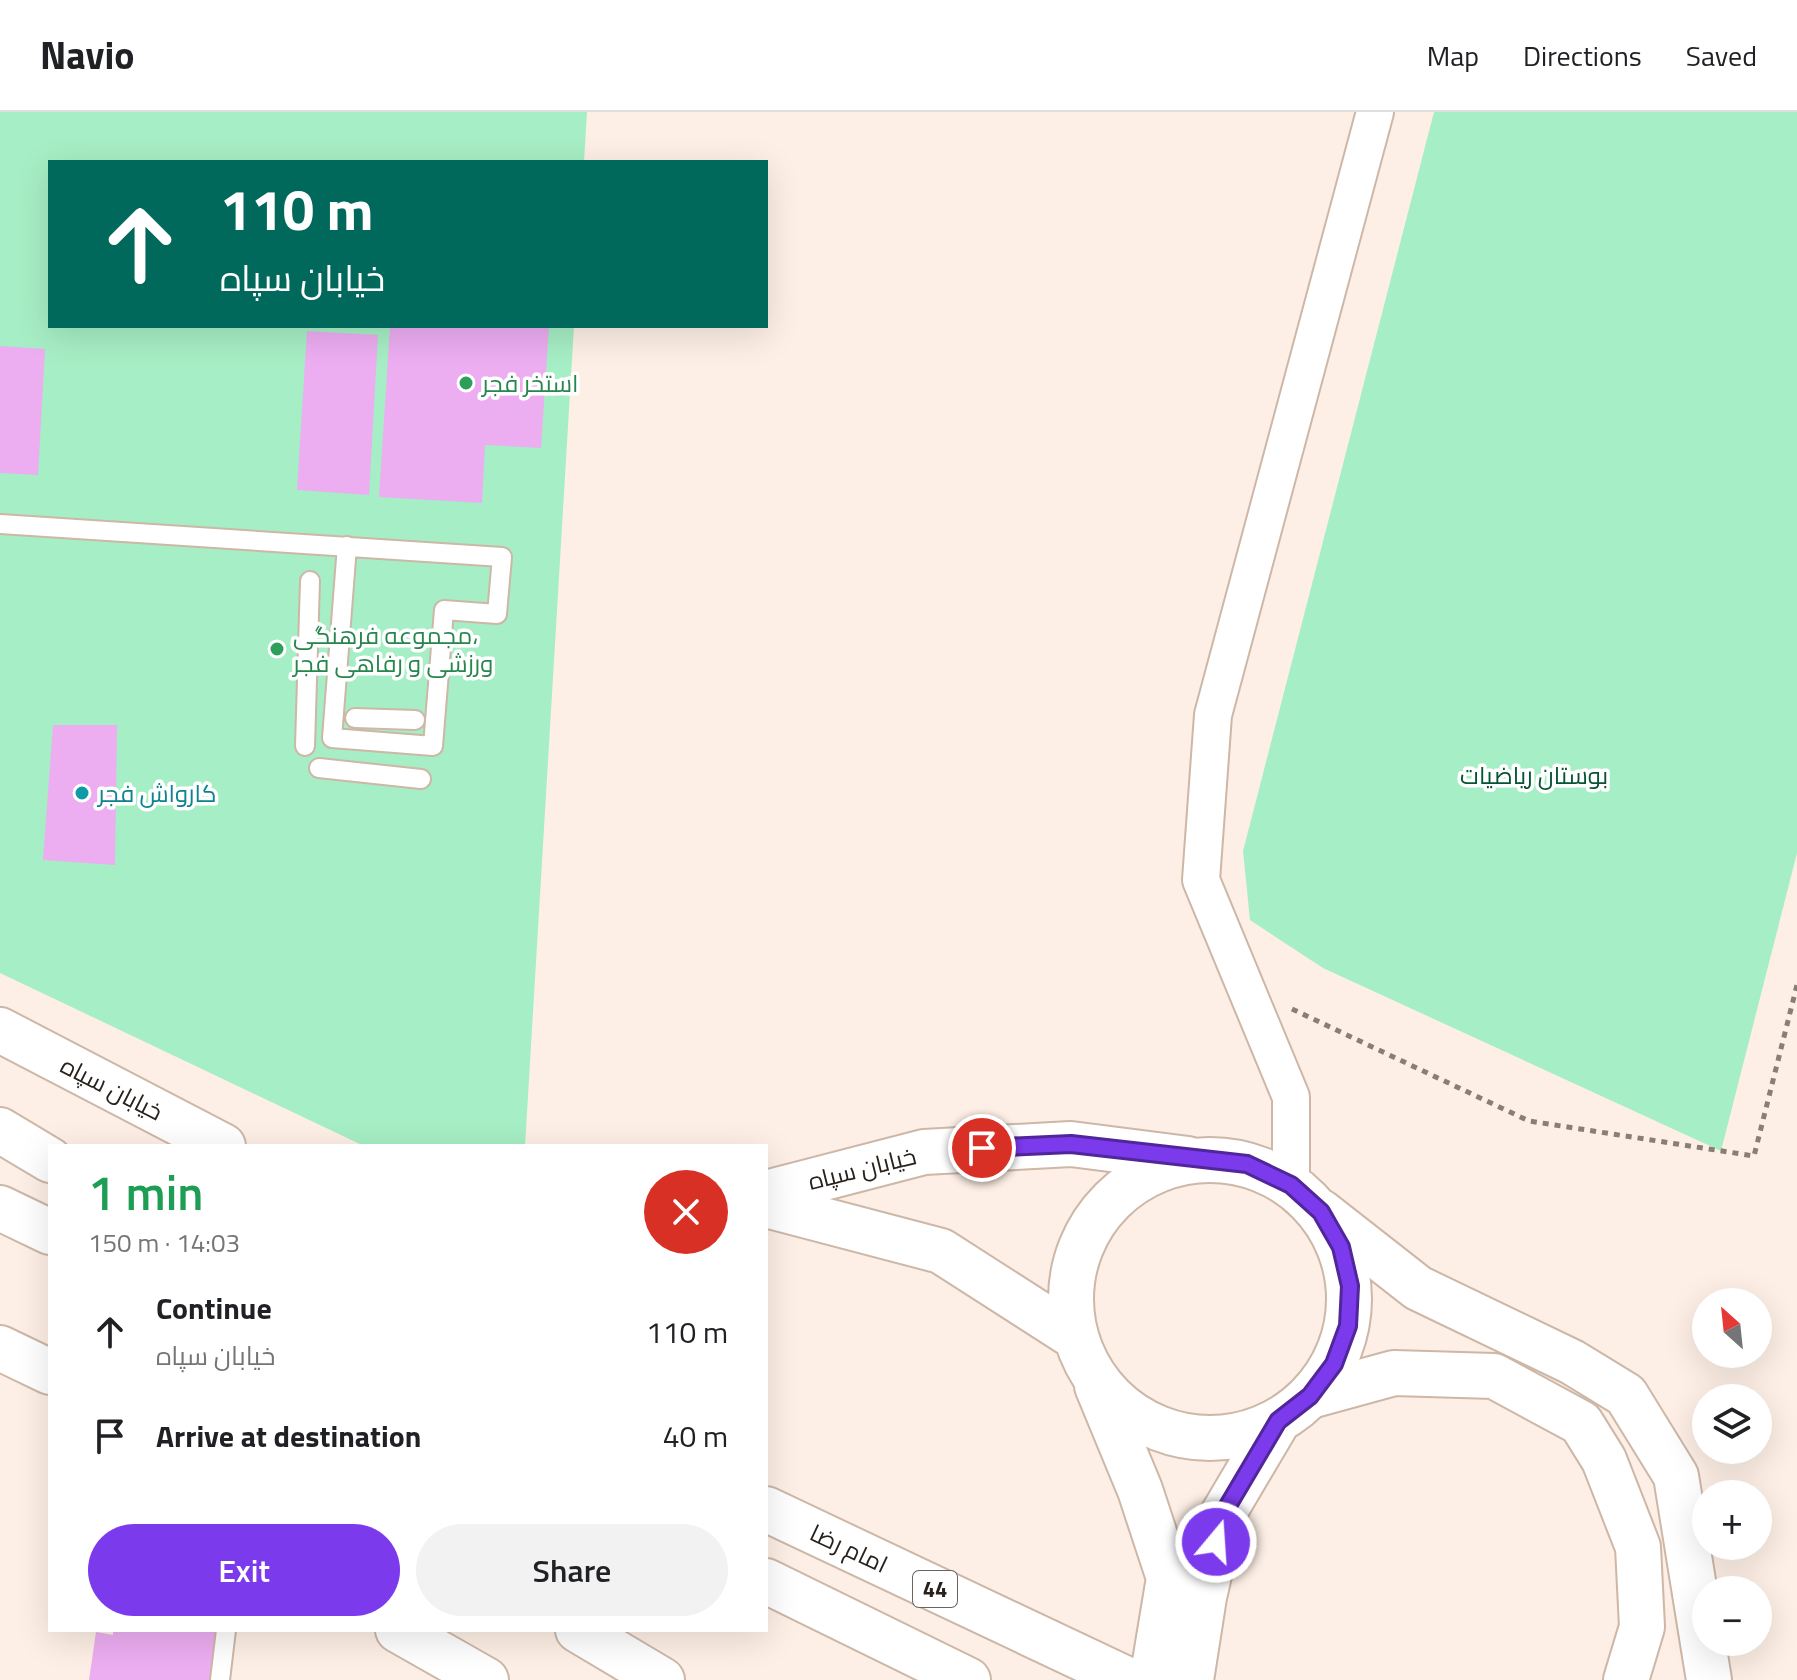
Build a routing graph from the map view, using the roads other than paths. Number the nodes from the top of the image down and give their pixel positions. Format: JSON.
{"nodes":[{"id":1,"x":1375,"y":112,"type":"edge"},
{"id":2,"x":0,"y":524,"type":"edge"},
{"id":3,"x":347,"y":546,"type":"junction"},
{"id":4,"x":310,"y":581,"type":"dead end"},
{"id":5,"x":355,"y":718,"type":"dead end"},
{"id":6,"x":415,"y":720,"type":"dead end"},
{"id":7,"x":305,"y":746,"type":"dead end"},
{"id":8,"x":319,"y":768,"type":"dead end"},
{"id":9,"x":421,"y":779,"type":"dead end"},
{"id":10,"x":0,"y":1030,"type":"edge"},
{"id":11,"x":0,"y":1130,"type":"edge"},
{"id":12,"x":219,"y":1144,"type":"edge"},
{"id":13,"x":0,"y":1145,"type":"edge"},
{"id":14,"x":48,"y":1159,"type":"edge"},
{"id":15,"x":1199,"y":1160,"type":"junction"},
{"id":16,"x":48,"y":1168,"type":"edge"},
{"id":17,"x":768,"y":1192,"type":"edge"},
{"id":18,"x":1306,"y":1199,"type":"junction"},
{"id":19,"x":768,"y":1206,"type":"edge"},
{"id":20,"x":0,"y":1208,"type":"edge"},
{"id":21,"x":0,"y":1220,"type":"edge"},
{"id":22,"x":48,"y":1231,"type":"edge"},
{"id":23,"x":48,"y":1237,"type":"edge"},
{"id":24,"x":1083,"y":1355,"type":"junction"},
{"id":25,"x":1294,"y":1409,"type":"junction"},
{"id":26,"x":768,"y":1510,"type":"edge"},
{"id":27,"x":768,"y":1582,"type":"edge"},
{"id":28,"x":226,"y":1632,"type":"edge"},
{"id":29,"x":402,"y":1632,"type":"edge"},
{"id":30,"x":581,"y":1632,"type":"edge"},
{"id":31,"x":1116,"y":1674,"type":"edge"},
{"id":32,"x":220,"y":1680,"type":"edge"},
{"id":33,"x":486,"y":1680,"type":"edge"},
{"id":34,"x":662,"y":1680,"type":"edge"},
{"id":35,"x":968,"y":1680,"type":"edge"},
{"id":36,"x":1152,"y":1680,"type":"edge"},
{"id":37,"x":1191,"y":1680,"type":"edge"},
{"id":38,"x":1626,"y":1680,"type":"edge"},
{"id":39,"x":1709,"y":1680,"type":"edge"}],
"edges":[{"from":1,"to":18,"type":"street"},
{"from":2,"to":3,"type":"lane"},
{"from":3,"to":3,"type":"lane"},
{"from":4,"to":7,"type":"lane"},
{"from":5,"to":6,"type":"lane"},
{"from":8,"to":9,"type":"lane"},
{"from":10,"to":12,"type":"main road","name":"خیابان سپاه"},
{"from":11,"to":14,"type":"main road"},
{"from":13,"to":16,"type":"main road"},
{"from":15,"to":17,"type":"main road","name":"خیابان سپاه"},
{"from":15,"to":18,"type":"main road"},
{"from":15,"to":24,"type":"main road"},
{"from":18,"to":25,"type":"main road"},
{"from":18,"to":39,"type":"main road"},
{"from":19,"to":24,"type":"main road","name":"خیابان سپاه"},
{"from":20,"to":22,"type":"main road"},
{"from":21,"to":23,"type":"main road"},
{"from":24,"to":25,"type":"main road"},
{"from":24,"to":36,"type":"main road"},
{"from":25,"to":37,"type":"main road"},
{"from":25,"to":38,"type":"main road"},
{"from":26,"to":31,"type":"main road","name":"امام رضا","number":"44"},
{"from":27,"to":35,"type":"main road"},
{"from":28,"to":32,"type":"lane"},
{"from":29,"to":33,"type":"main road"},
{"from":30,"to":34,"type":"main road"}]}
